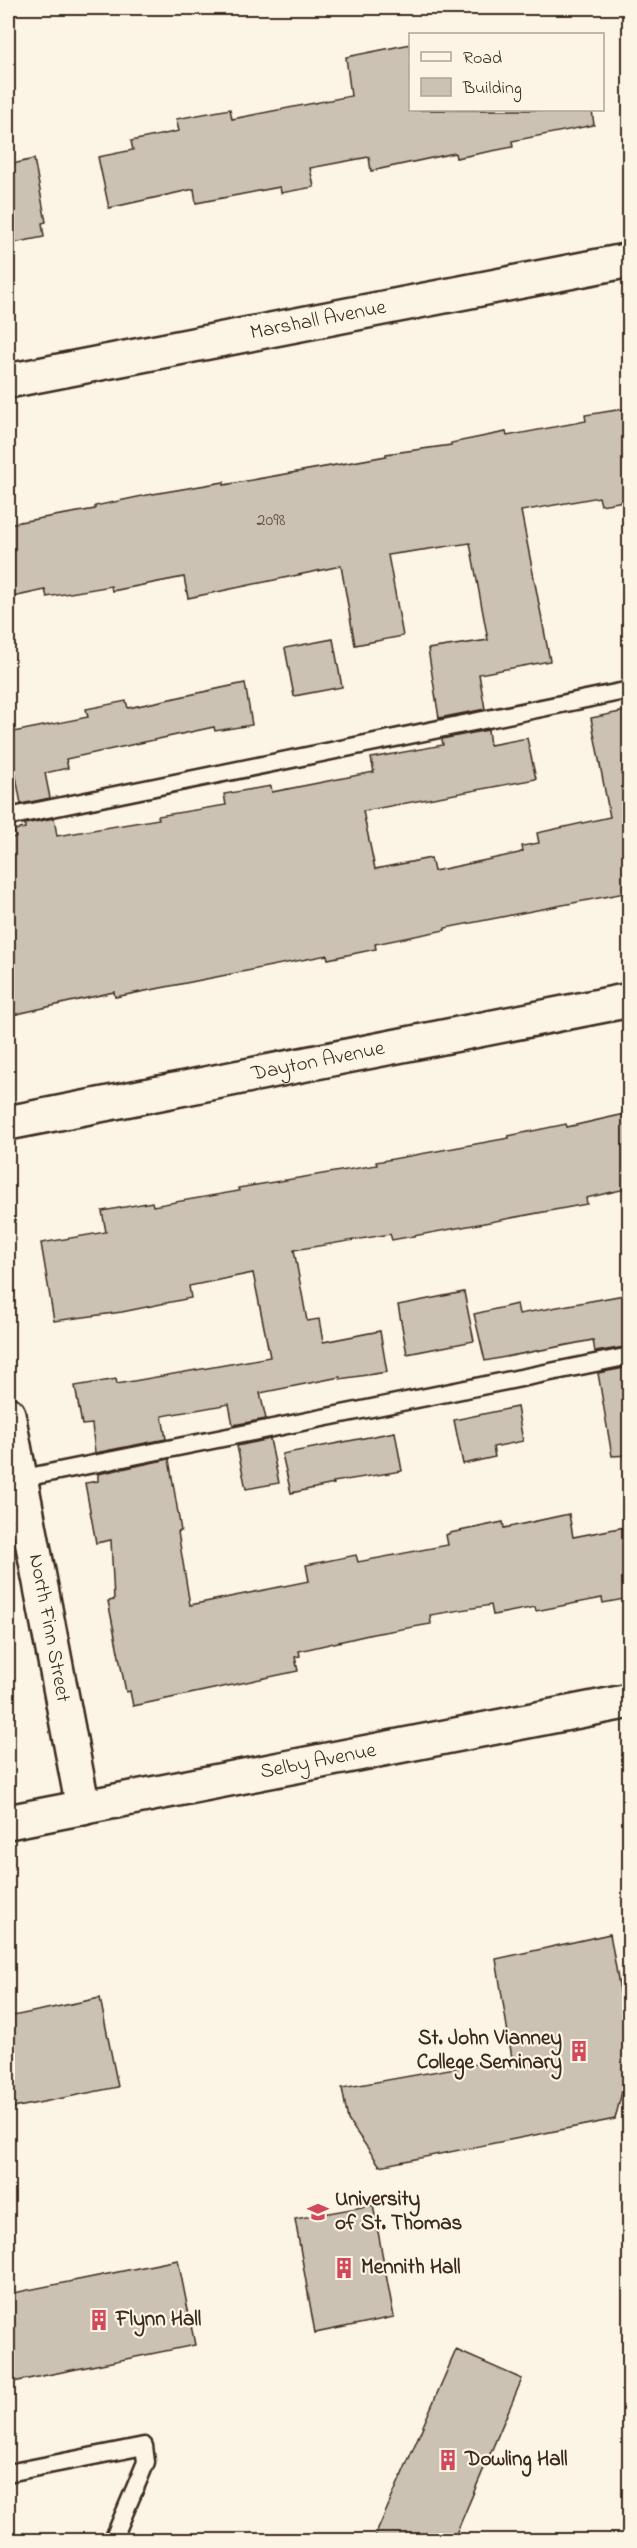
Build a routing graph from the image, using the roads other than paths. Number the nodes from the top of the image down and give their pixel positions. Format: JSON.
{"nodes":[{"id":1,"x":630,"y":260,"type":"edge"},
{"id":2,"x":8,"y":381,"type":"edge"},
{"id":3,"x":630,"y":690,"type":"edge"},
{"id":4,"x":8,"y":817,"type":"edge"},
{"id":5,"x":630,"y":1000,"type":"edge"},
{"id":6,"x":8,"y":1123,"type":"edge"},
{"id":7,"x":630,"y":1356,"type":"edge"},
{"id":8,"x":8,"y":1414,"type":"edge"},
{"id":9,"x":14,"y":1480,"type":"edge"},
{"id":10,"x":630,"y":1701,"type":"edge"},
{"id":11,"x":83,"y":1808,"type":"junction"},
{"id":12,"x":8,"y":1822,"type":"edge"},
{"id":13,"x":8,"y":2473,"type":"edge"},
{"id":14,"x":113,"y":2541,"type":"edge"}],
"edges":[{"from":1,"to":2,"type":"street","name":"Marshall Avenue"},
{"from":3,"to":4,"type":"lane"},
{"from":5,"to":6,"type":"street","name":"Dayton Avenue"},
{"from":7,"to":9,"type":"lane"},
{"from":8,"to":9,"type":"street","name":"North Finn Street"},
{"from":9,"to":11,"type":"street","name":"North Finn Street"},
{"from":10,"to":11,"type":"street","name":"Selby Avenue"},
{"from":11,"to":12,"type":"street","name":"Selby Avenue"},
{"from":13,"to":14,"type":"lane"}]}
